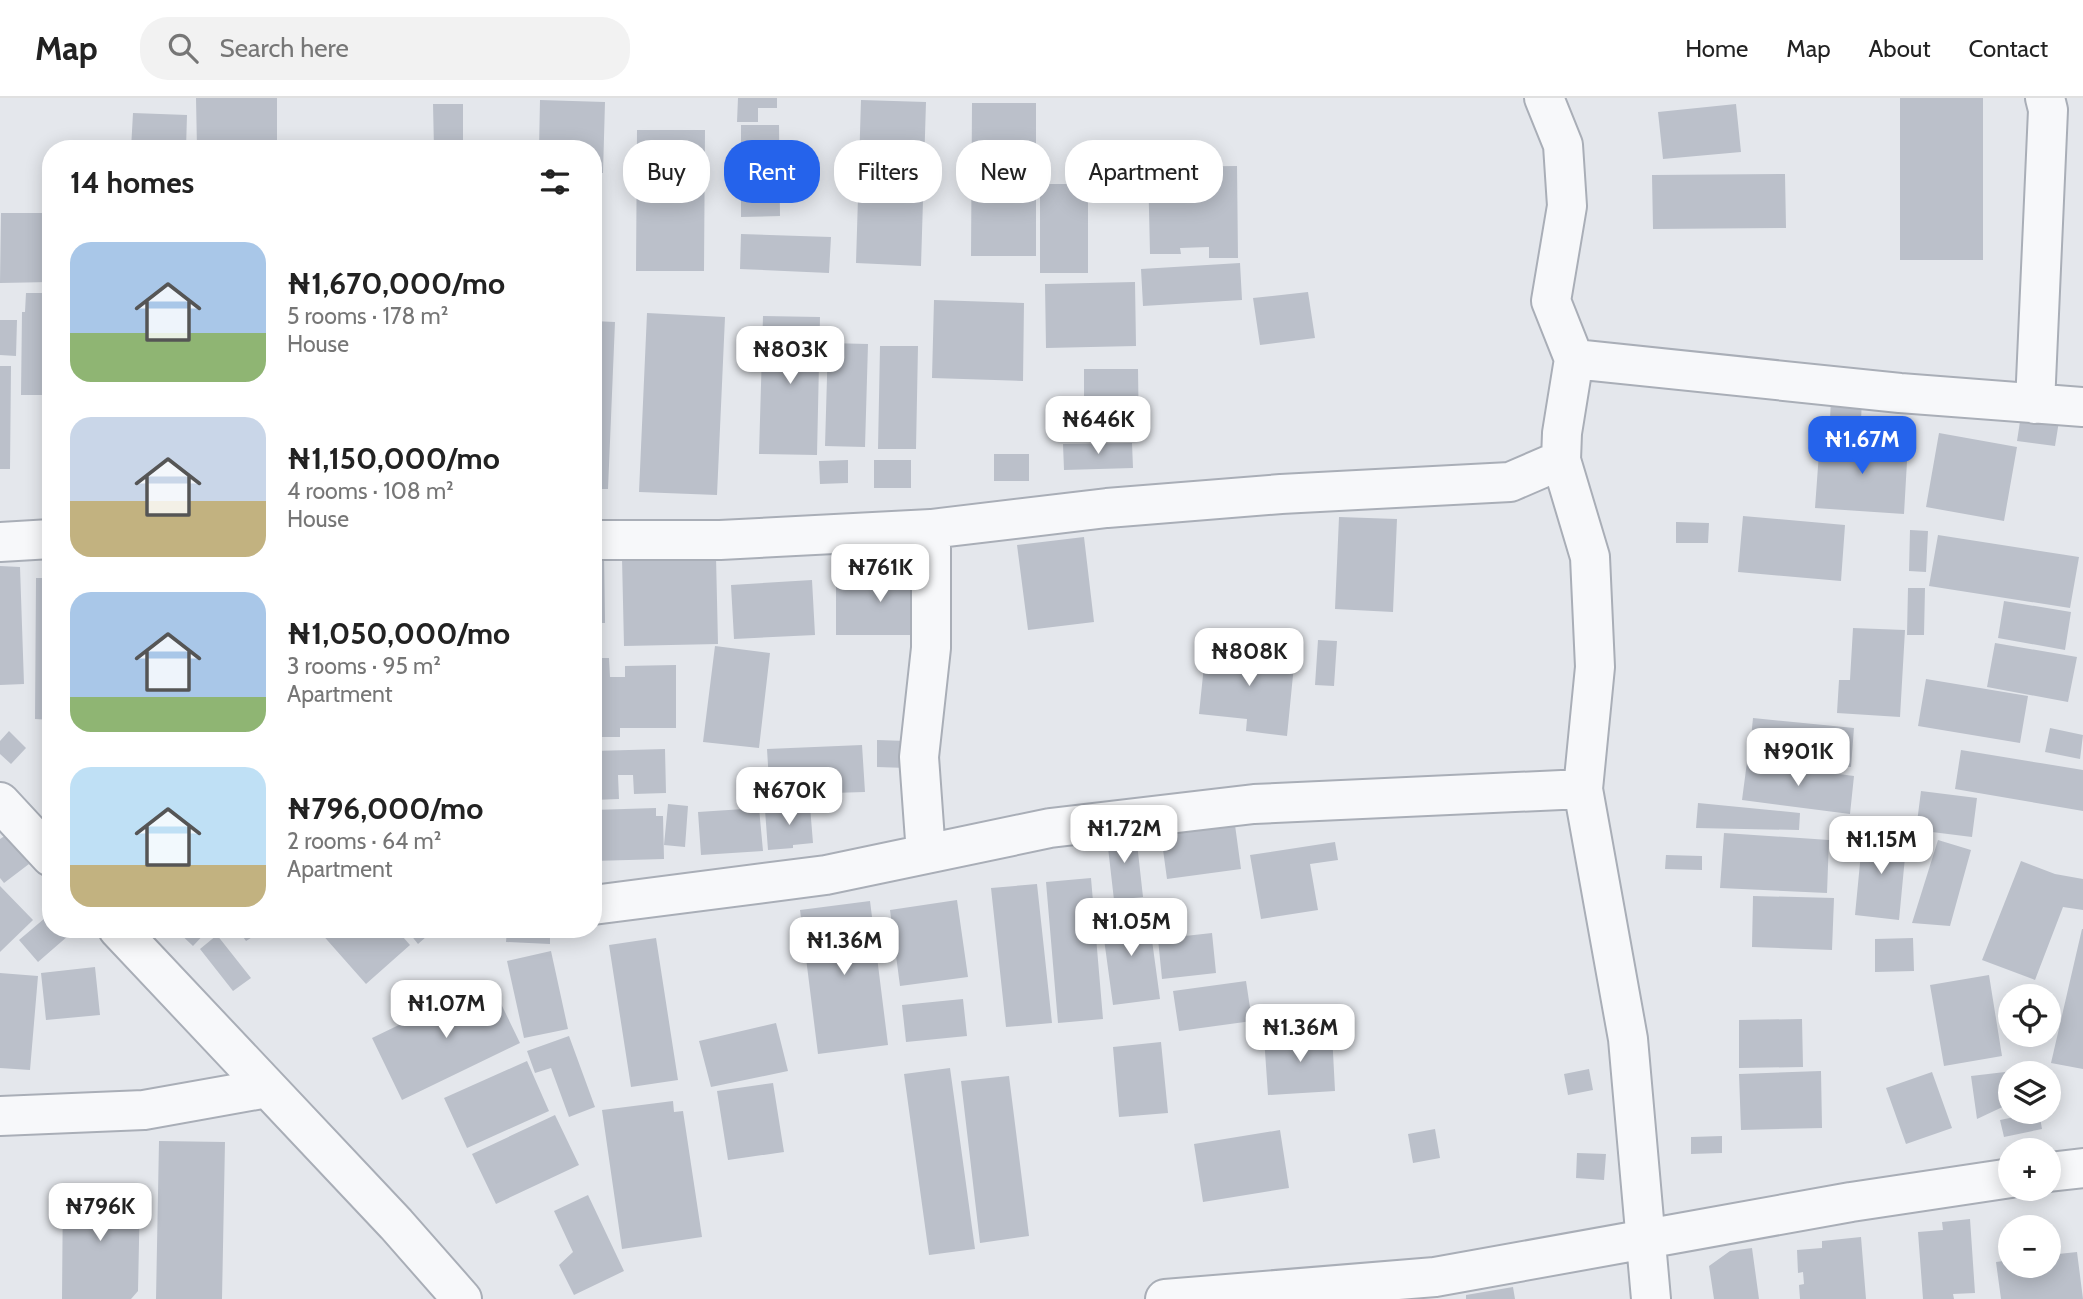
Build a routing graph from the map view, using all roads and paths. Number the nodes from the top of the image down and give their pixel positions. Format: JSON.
{"nodes":[{"id":1,"x":1544,"y":98,"type":"edge"},
{"id":2,"x":2045,"y":98,"type":"edge"},
{"id":3,"x":1574,"y":359,"type":"junction"},
{"id":4,"x":2035,"y":404,"type":"junction"},
{"id":5,"x":2083,"y":407,"type":"edge"},
{"id":6,"x":1561,"y":460,"type":"junction"},
{"id":7,"x":1510,"y":482,"type":"junction"},
{"id":8,"x":1576,"y":511,"type":"junction"},
{"id":9,"x":931,"y":529,"type":"junction"},
{"id":10,"x":42,"y":540,"type":"edge"},
{"id":11,"x":602,"y":540,"type":"edge"},
{"id":12,"x":0,"y":542,"type":"edge"},
{"id":13,"x":1583,"y":789,"type":"junction"},
{"id":14,"x":0,"y":802,"type":"edge"},
{"id":15,"x":42,"y":847,"type":"edge"},
{"id":16,"x":926,"y":854,"type":"junction"},
{"id":17,"x":602,"y":904,"type":"edge"},
{"id":18,"x":126,"y":938,"type":"edge"},
{"id":19,"x":267,"y":1088,"type":"junction"},
{"id":20,"x":0,"y":1116,"type":"edge"},
{"id":21,"x":2083,"y":1168,"type":"edge"},
{"id":22,"x":2061,"y":1171,"type":"edge"},
{"id":23,"x":1998,"y":1180,"type":"edge"},
{"id":24,"x":1645,"y":1239,"type":"junction"},
{"id":25,"x":462,"y":1299,"type":"edge"},
{"id":26,"x":1165,"y":1299,"type":"edge"},
{"id":27,"x":1651,"y":1299,"type":"edge"}],
"edges":[{"from":1,"to":3,"type":"street"},
{"from":2,"to":4,"type":"street"},
{"from":3,"to":4,"type":"street"},
{"from":3,"to":6,"type":"street"},
{"from":4,"to":5,"type":"street"},
{"from":6,"to":7,"type":"street"},
{"from":6,"to":8,"type":"street"},
{"from":7,"to":8,"type":"street"},
{"from":7,"to":9,"type":"street"},
{"from":8,"to":13,"type":"street"},
{"from":9,"to":11,"type":"street"},
{"from":9,"to":16,"type":"street"},
{"from":10,"to":12,"type":"street"},
{"from":13,"to":16,"type":"street"},
{"from":13,"to":24,"type":"street"},
{"from":14,"to":15,"type":"street"},
{"from":16,"to":17,"type":"street"},
{"from":18,"to":19,"type":"street"},
{"from":19,"to":20,"type":"street"},
{"from":19,"to":25,"type":"street"},
{"from":21,"to":22,"type":"street"},
{"from":23,"to":24,"type":"street"},
{"from":24,"to":26,"type":"street"},
{"from":24,"to":27,"type":"street"}]}
